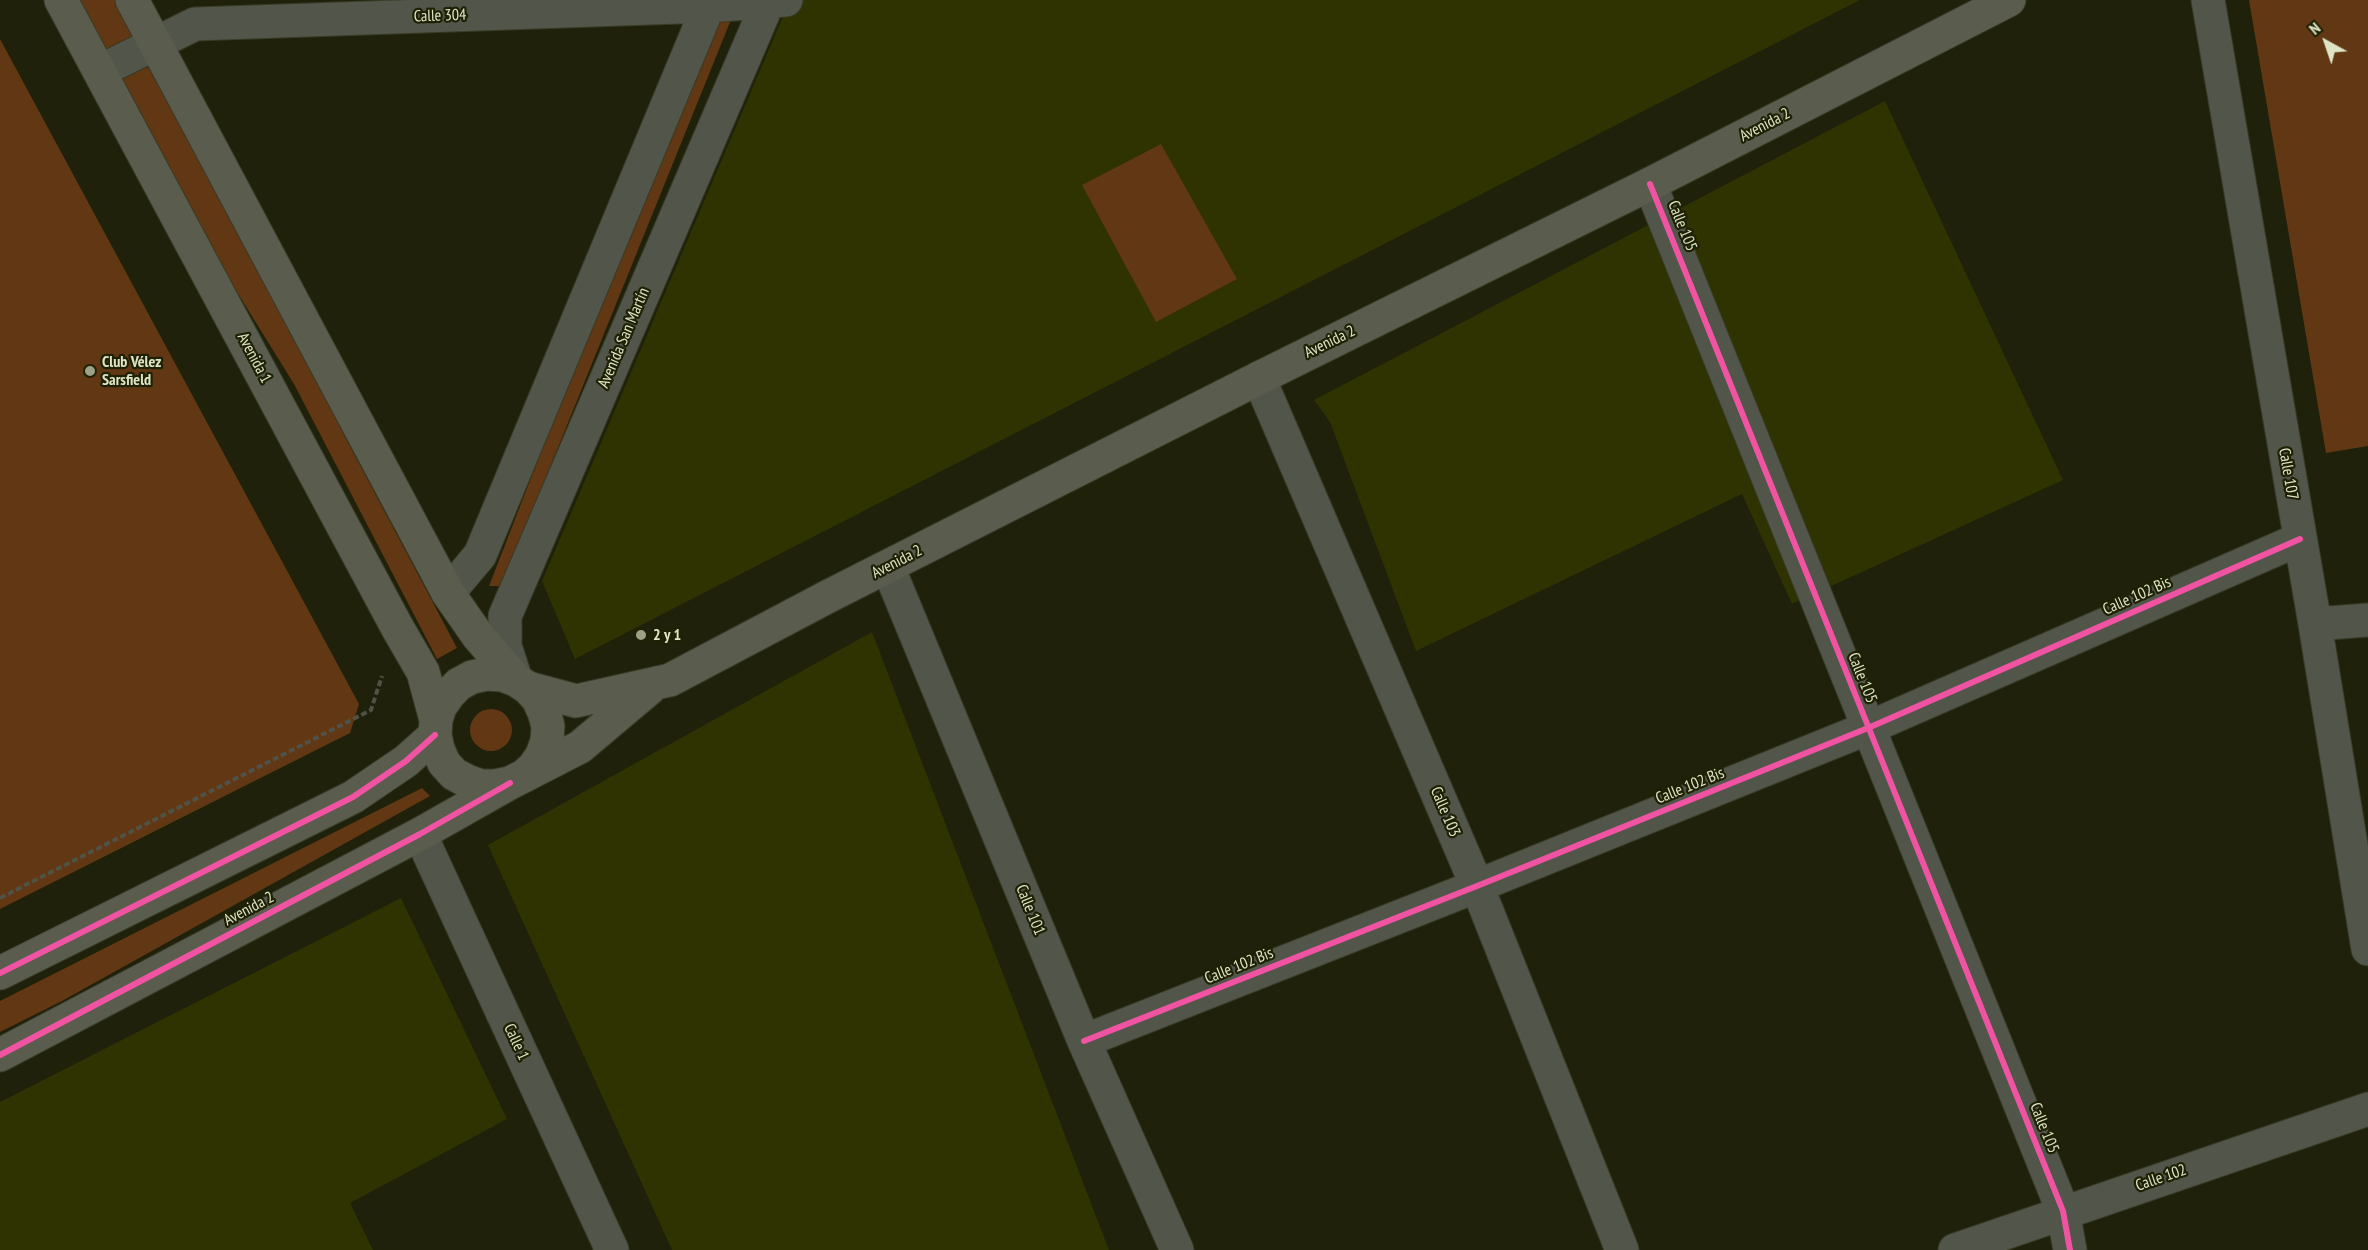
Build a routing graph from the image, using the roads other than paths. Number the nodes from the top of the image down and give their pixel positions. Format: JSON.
{"nodes":[{"id":1,"x":62,"y":0,"type":"edge"},
{"id":2,"x":132,"y":0,"type":"edge"},
{"id":3,"x":2009,"y":0,"type":"edge"},
{"id":4,"x":2208,"y":0,"type":"edge"},
{"id":5,"x":775,"y":1,"type":"edge"},
{"id":6,"x":710,"y":3,"type":"edge"},
{"id":7,"x":156,"y":44,"type":"junction"},
{"id":8,"x":100,"y":71,"type":"junction"},
{"id":9,"x":1650,"y":183,"type":"junction"},
{"id":10,"x":1259,"y":378,"type":"junction"},
{"id":11,"x":2300,"y":539,"type":"junction"},
{"id":12,"x":888,"y":567,"type":"junction"},
{"id":13,"x":448,"y":593,"type":"junction"},
{"id":14,"x":2368,"y":620,"type":"edge"},
{"id":15,"x":2315,"y":624,"type":"junction"},
{"id":16,"x":522,"y":684,"type":"junction"},
{"id":17,"x":652,"y":686,"type":"junction"},
{"id":18,"x":435,"y":728,"type":"junction"},
{"id":19,"x":1868,"y":728,"type":"junction"},
{"id":20,"x":516,"y":780,"type":"junction"},
{"id":21,"x":420,"y":834,"type":"junction"},
{"id":22,"x":1477,"y":886,"type":"junction"},
{"id":23,"x":2368,"y":949,"type":"edge"},
{"id":24,"x":0,"y":973,"type":"edge"},
{"id":25,"x":1084,"y":1041,"type":"junction"},
{"id":26,"x":0,"y":1055,"type":"edge"},
{"id":27,"x":2368,"y":1109,"type":"edge"},
{"id":28,"x":2064,"y":1211,"type":"junction"},
{"id":29,"x":612,"y":1250,"type":"edge"},
{"id":30,"x":1177,"y":1250,"type":"edge"},
{"id":31,"x":1622,"y":1250,"type":"edge"},
{"id":32,"x":1954,"y":1250,"type":"edge"},
{"id":33,"x":2070,"y":1250,"type":"edge"}],
"edges":[{"from":1,"to":8,"type":"main road","name":"Avenida 1"},
{"from":2,"to":7,"type":"main road"},
{"from":3,"to":9,"type":"main road","name":"Avenida 2"},
{"from":4,"to":11,"type":"street","name":"Calle 107"},
{"from":5,"to":6,"type":"street","name":"Calle 304"},
{"from":5,"to":16,"type":"street","name":"Avenida San Martín"},
{"from":6,"to":7,"type":"street","name":"Calle 304"},
{"from":6,"to":13,"type":"street"},
{"from":7,"to":8,"type":"street","name":"Calle 304"},
{"from":7,"to":13,"type":"main road"},
{"from":8,"to":18,"type":"main road","name":"Avenida 1"},
{"from":9,"to":10,"type":"main road","name":"Avenida 2"},
{"from":9,"to":19,"type":"street","name":"Calle 105"},
{"from":10,"to":12,"type":"main road","name":"Avenida 2"},
{"from":10,"to":22,"type":"street","name":"Calle 103"},
{"from":11,"to":15,"type":"street","name":"Calle 107"},
{"from":11,"to":19,"type":"street","name":"Calle 102 Bis"},
{"from":12,"to":17,"type":"main road","name":"Avenida 2"},
{"from":12,"to":25,"type":"street","name":"Calle 101"},
{"from":13,"to":16,"type":"main road"},
{"from":14,"to":15,"type":"street"},
{"from":15,"to":23,"type":"street","name":"Calle 107"},
{"from":16,"to":17,"type":"main road","name":"Avenida 2"},
{"from":16,"to":18,"type":"main road","name":"Avenida 2"},
{"from":16,"to":20,"type":"main road","name":"Avenida 2"},
{"from":17,"to":20,"type":"main road","name":"Avenida 2"},
{"from":18,"to":20,"type":"main road","name":"Avenida 2"},
{"from":18,"to":24,"type":"main road","name":"Avenida 2"},
{"from":19,"to":22,"type":"street","name":"Calle 102 Bis"},
{"from":19,"to":28,"type":"street","name":"Calle 105"},
{"from":20,"to":21,"type":"main road","name":"Avenida 2"},
{"from":21,"to":26,"type":"main road","name":"Avenida 2"},
{"from":21,"to":29,"type":"street","name":"Calle 1"},
{"from":22,"to":25,"type":"street","name":"Calle 102 Bis"},
{"from":22,"to":31,"type":"street","name":"Calle 103"},
{"from":25,"to":30,"type":"street","name":"Calle 101"},
{"from":27,"to":28,"type":"street","name":"Calle 102"},
{"from":28,"to":32,"type":"street","name":"Calle 102"},
{"from":28,"to":33,"type":"street","name":"Calle 105"}]}
